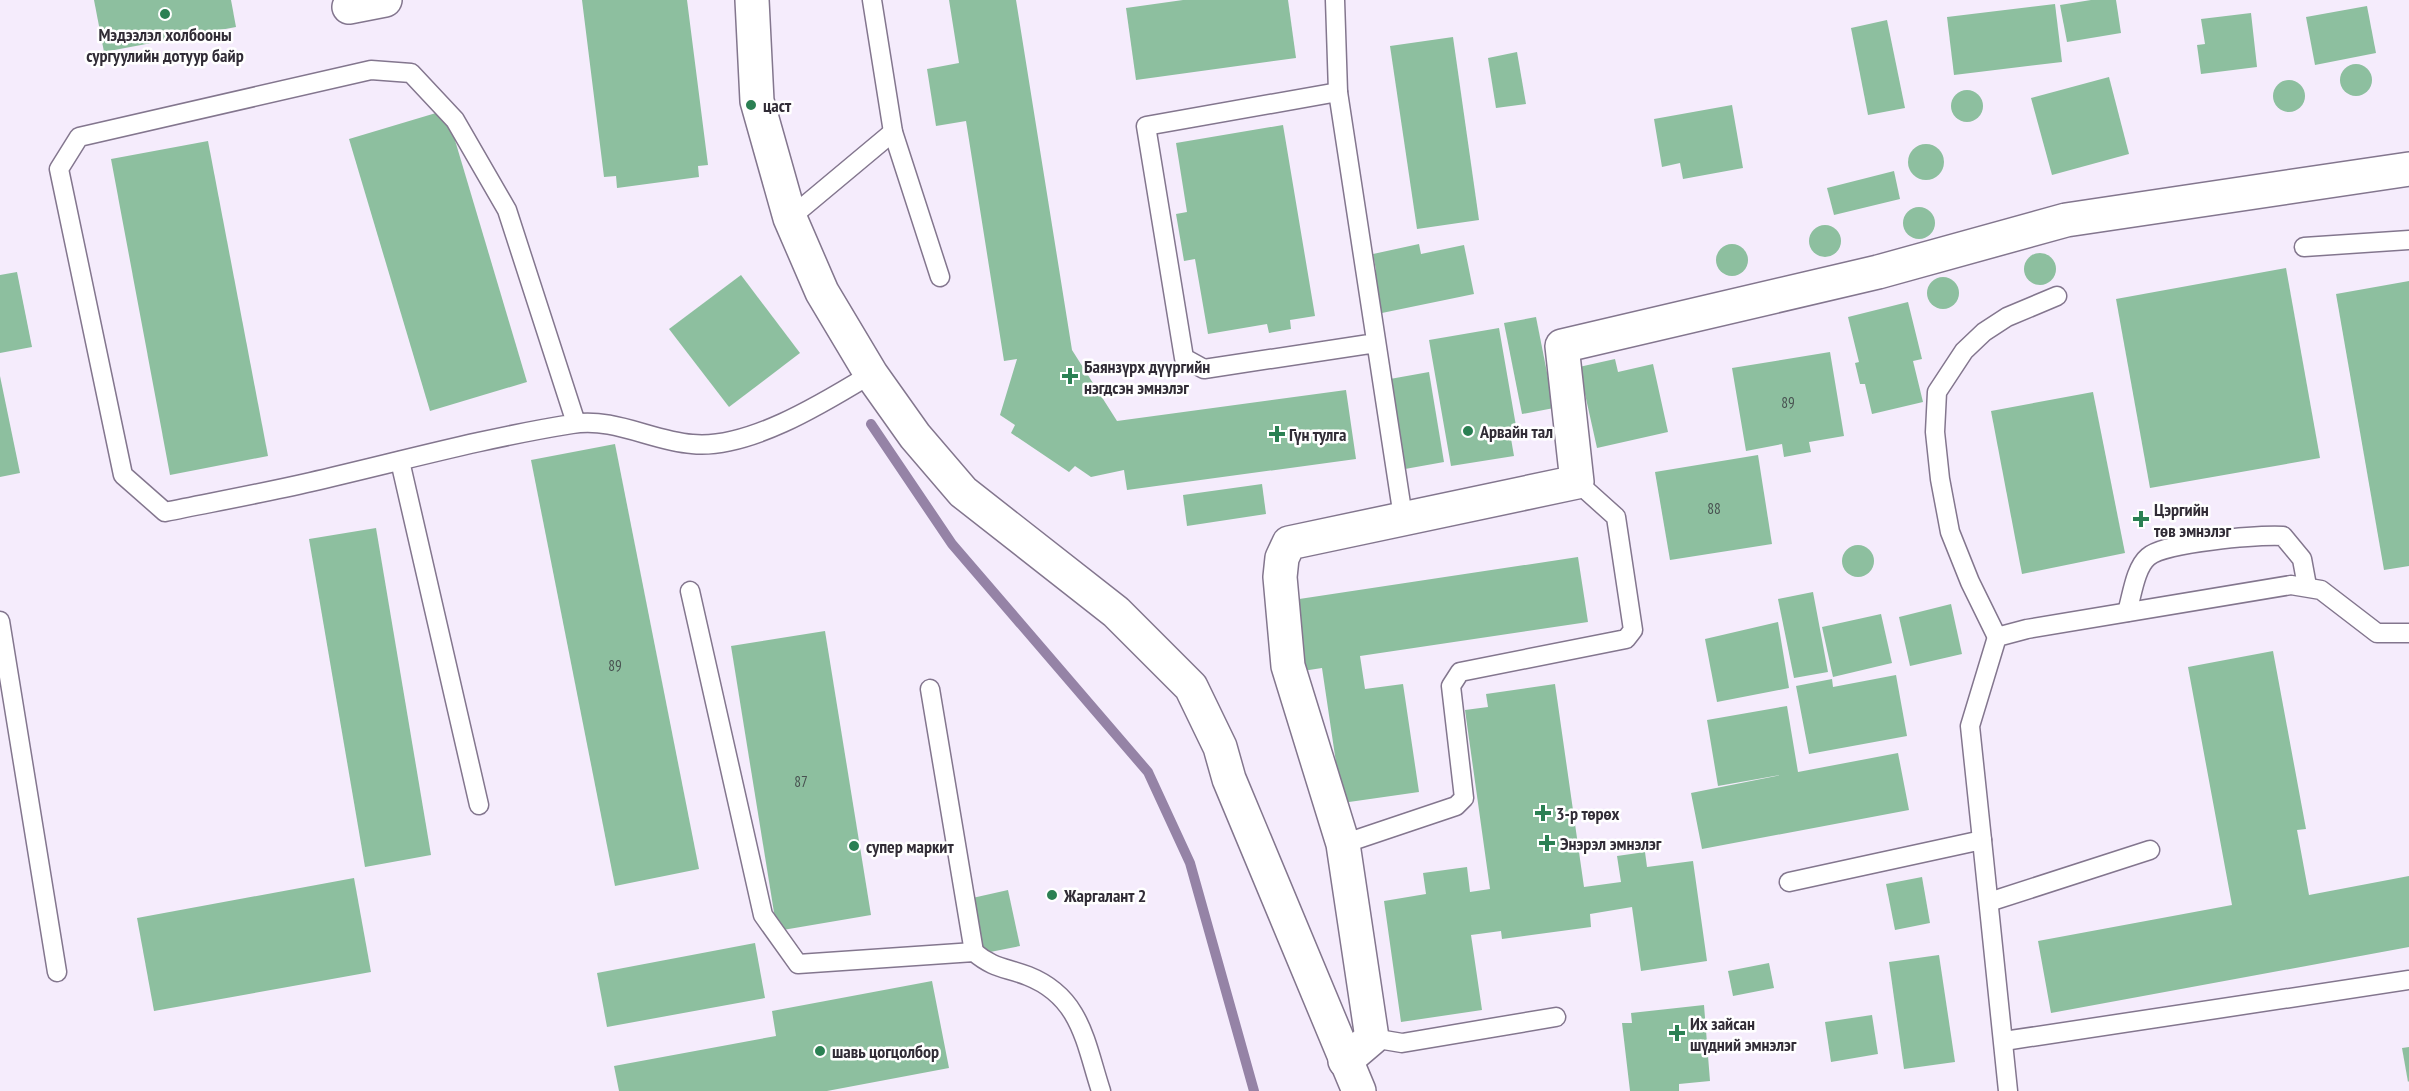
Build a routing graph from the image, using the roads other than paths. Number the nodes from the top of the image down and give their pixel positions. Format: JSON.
{"nodes":[{"id":1,"x":385,"y":0,"type":"edge"},
{"id":2,"x":752,"y":0,"type":"edge"},
{"id":3,"x":872,"y":0,"type":"edge"},
{"id":4,"x":1335,"y":0,"type":"edge"},
{"id":5,"x":349,"y":8,"type":"dead end"},
{"id":6,"x":1338,"y":92,"type":"junction"},
{"id":7,"x":892,"y":132,"type":"junction"},
{"id":8,"x":2409,"y":169,"type":"edge"},
{"id":9,"x":790,"y":218,"type":"junction"},
{"id":10,"x":2409,"y":240,"type":"edge"},
{"id":11,"x":2304,"y":247,"type":"dead end"},
{"id":12,"x":940,"y":277,"type":"dead end"},
{"id":13,"x":2057,"y":296,"type":"dead end"},
{"id":14,"x":1376,"y":343,"type":"junction"},
{"id":15,"x":872,"y":374,"type":"junction"},
{"id":16,"x":576,"y":423,"type":"junction"},
{"id":17,"x":400,"y":461,"type":"junction"},
{"id":18,"x":1577,"y":482,"type":"junction"},
{"id":19,"x":1403,"y":517,"type":"junction"},
{"id":20,"x":2307,"y":586,"type":"junction"},
{"id":21,"x":690,"y":591,"type":"dead end"},
{"id":22,"x":2127,"y":612,"type":"junction"},
{"id":23,"x":0,"y":621,"type":"edge"},
{"id":24,"x":2409,"y":633,"type":"edge"},
{"id":25,"x":1997,"y":637,"type":"junction"},
{"id":26,"x":930,"y":689,"type":"dead end"},
{"id":27,"x":479,"y":805,"type":"dead end"},
{"id":28,"x":1982,"y":840,"type":"junction"},
{"id":29,"x":1343,"y":844,"type":"junction"},
{"id":30,"x":2150,"y":850,"type":"dead end"},
{"id":31,"x":1789,"y":882,"type":"dead end"},
{"id":32,"x":1989,"y":902,"type":"junction"},
{"id":33,"x":974,"y":952,"type":"junction"},
{"id":34,"x":57,"y":972,"type":"dead end"},
{"id":35,"x":2409,"y":980,"type":"edge"},
{"id":36,"x":1556,"y":1017,"type":"dead end"},
{"id":37,"x":1372,"y":1038,"type":"junction"},
{"id":38,"x":2004,"y":1041,"type":"junction"},
{"id":39,"x":1345,"y":1060,"type":"junction"},
{"id":40,"x":1101,"y":1091,"type":"edge"},
{"id":41,"x":1359,"y":1091,"type":"edge"},
{"id":42,"x":2008,"y":1091,"type":"edge"}],
"edges":[{"from":1,"to":5,"type":"street"},
{"from":2,"to":9,"type":"street"},
{"from":3,"to":7,"type":"lane"},
{"from":4,"to":6,"type":"lane"},
{"from":6,"to":14,"type":"lane"},
{"from":6,"to":14,"type":"lane"},
{"from":7,"to":9,"type":"lane"},
{"from":7,"to":12,"type":"lane"},
{"from":8,"to":18,"type":"street"},
{"from":9,"to":15,"type":"street"},
{"from":10,"to":11,"type":"lane"},
{"from":13,"to":25,"type":"lane"},
{"from":14,"to":19,"type":"lane"},
{"from":15,"to":16,"type":"lane"},
{"from":15,"to":39,"type":"street"},
{"from":16,"to":17,"type":"lane"},
{"from":16,"to":17,"type":"lane"},
{"from":17,"to":27,"type":"lane"},
{"from":18,"to":19,"type":"street"},
{"from":18,"to":29,"type":"lane"},
{"from":19,"to":29,"type":"street"},
{"from":20,"to":22,"type":"lane"},
{"from":20,"to":22,"type":"lane"},
{"from":20,"to":24,"type":"lane"},
{"from":21,"to":33,"type":"lane"},
{"from":22,"to":25,"type":"lane"},
{"from":23,"to":34,"type":"lane"},
{"from":25,"to":28,"type":"lane"},
{"from":26,"to":33,"type":"lane"},
{"from":28,"to":31,"type":"lane"},
{"from":28,"to":32,"type":"lane"},
{"from":29,"to":37,"type":"street"},
{"from":30,"to":32,"type":"lane"},
{"from":32,"to":38,"type":"lane"},
{"from":33,"to":40,"type":"lane"},
{"from":35,"to":38,"type":"lane"},
{"from":36,"to":37,"type":"lane"},
{"from":37,"to":39,"type":"street"},
{"from":38,"to":42,"type":"lane"},
{"from":39,"to":41,"type":"street"}]}
